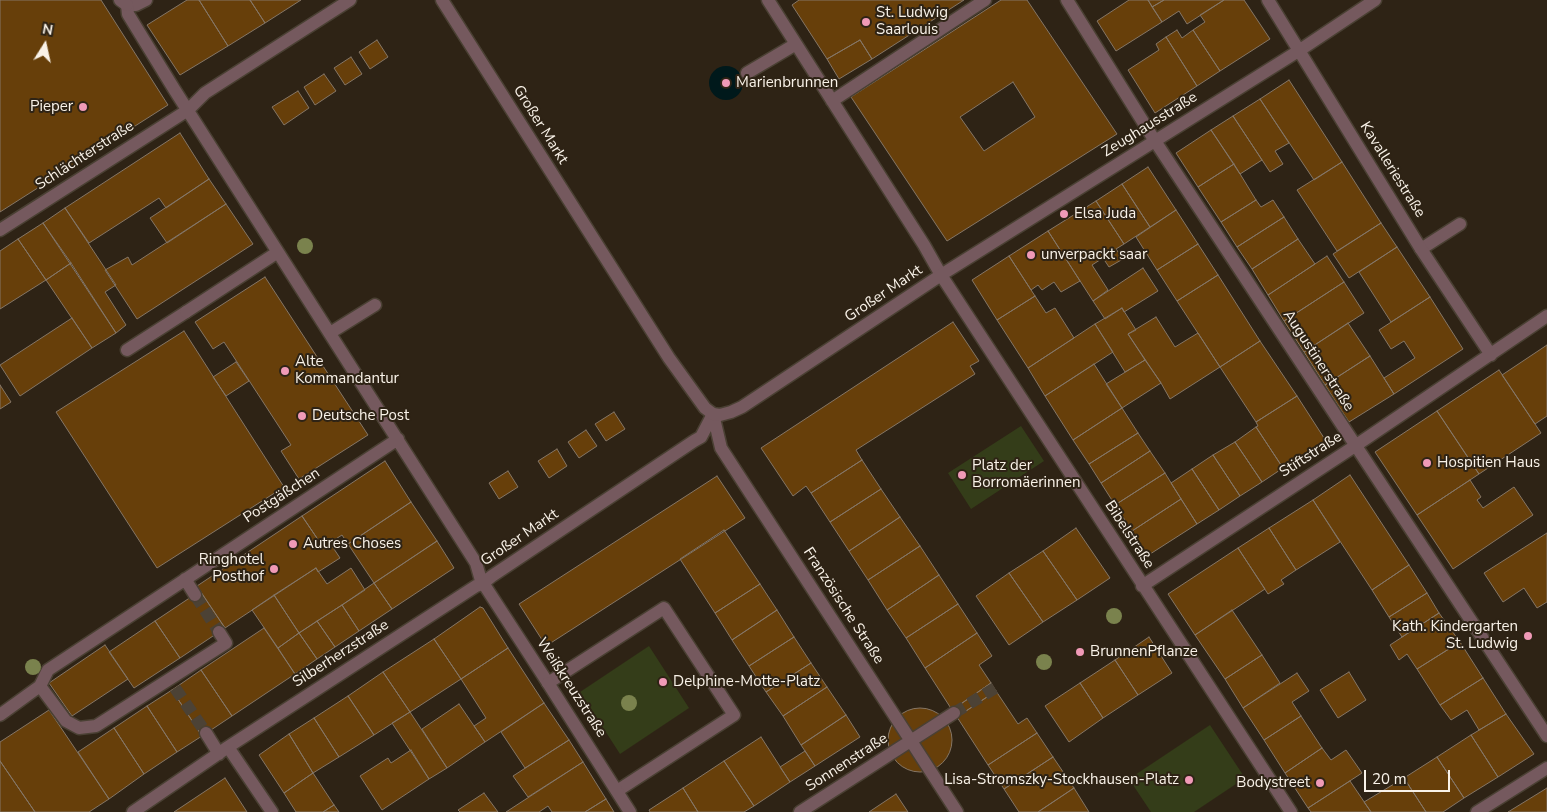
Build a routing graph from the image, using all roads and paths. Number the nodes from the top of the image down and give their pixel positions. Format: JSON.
{"nodes":[{"id":1,"x":146,"y":0,"type":"edge"},
{"id":2,"x":350,"y":0,"type":"edge"},
{"id":3,"x":442,"y":0,"type":"edge"},
{"id":4,"x":768,"y":0,"type":"edge"},
{"id":5,"x":985,"y":0,"type":"edge"},
{"id":6,"x":1067,"y":0,"type":"edge"},
{"id":7,"x":1268,"y":0,"type":"edge"},
{"id":8,"x":1375,"y":0,"type":"edge"},
{"id":9,"x":124,"y":2,"type":"edge"},
{"id":10,"x":796,"y":44,"type":"junction"},
{"id":11,"x":1300,"y":50,"type":"junction"},
{"id":12,"x":747,"y":72,"type":"dead end"},
{"id":13,"x":832,"y":101,"type":"junction"},
{"id":14,"x":188,"y":110,"type":"junction"},
{"id":15,"x":1155,"y":142,"type":"junction"},
{"id":16,"x":1460,"y":224,"type":"dead end"},
{"id":17,"x":0,"y":230,"type":"edge"},
{"id":18,"x":1421,"y":249,"type":"junction"},
{"id":19,"x":278,"y":252,"type":"junction"},
{"id":20,"x":941,"y":275,"type":"junction"},
{"id":21,"x":375,"y":305,"type":"dead end"},
{"id":22,"x":1547,"y":316,"type":"edge"},
{"id":23,"x":330,"y":333,"type":"junction"},
{"id":24,"x":127,"y":350,"type":"dead end"},
{"id":25,"x":1491,"y":355,"type":"junction"},
{"id":26,"x":713,"y":414,"type":"junction"},
{"id":27,"x":398,"y":440,"type":"junction"},
{"id":28,"x":1355,"y":446,"type":"junction"},
{"id":29,"x":185,"y":579,"type":"junction"},
{"id":30,"x":482,"y":584,"type":"junction"},
{"id":31,"x":1142,"y":586,"type":"junction"},
{"id":32,"x":195,"y":595,"type":"tunnel mouth"},
{"id":33,"x":219,"y":632,"type":"tunnel mouth"},
{"id":34,"x":548,"y":683,"type":"junction"},
{"id":35,"x":40,"y":686,"type":"junction"},
{"id":36,"x":954,"y":713,"type":"tunnel mouth"},
{"id":37,"x":0,"y":715,"type":"edge"},
{"id":38,"x":206,"y":733,"type":"tunnel mouth"},
{"id":39,"x":1547,"y":736,"type":"edge"},
{"id":40,"x":911,"y":741,"type":"junction"},
{"id":41,"x":223,"y":750,"type":"junction"},
{"id":42,"x":1547,"y":768,"type":"edge"},
{"id":43,"x":617,"y":791,"type":"junction"},
{"id":44,"x":133,"y":812,"type":"edge"},
{"id":45,"x":272,"y":812,"type":"edge"},
{"id":46,"x":630,"y":812,"type":"edge"},
{"id":47,"x":800,"y":812,"type":"edge"},
{"id":48,"x":957,"y":812,"type":"edge"},
{"id":49,"x":1291,"y":812,"type":"edge"},
{"id":50,"x":1477,"y":812,"type":"edge"}],
"edges":[{"from":1,"to":9,"type":"street"},
{"from":2,"to":14,"type":"street"},
{"from":3,"to":26,"type":"street","name":"Großer Markt"},
{"from":4,"to":10,"type":"street","name":"Großer Markt"},
{"from":5,"to":13,"type":"street"},
{"from":6,"to":15,"type":"street","name":"Augustinerstraße"},
{"from":7,"to":11,"type":"street","name":"Kavalleriestraße"},
{"from":8,"to":11,"type":"street","name":"Zeughausstraße"},
{"from":9,"to":14,"type":"street","name":"Großer Markt"},
{"from":10,"to":12,"type":"street"},
{"from":10,"to":13,"type":"street","name":"Großer Markt"},
{"from":11,"to":15,"type":"street","name":"Zeughausstraße"},
{"from":11,"to":18,"type":"street","name":"Kavalleriestraße"},
{"from":13,"to":20,"type":"street","name":"Großer Markt"},
{"from":14,"to":17,"type":"street","name":"Schlächterstraße"},
{"from":14,"to":19,"type":"street","name":"Großer Markt"},
{"from":15,"to":20,"type":"street","name":"Zeughausstraße"},
{"from":15,"to":28,"type":"street","name":"Augustinerstraße"},
{"from":16,"to":18,"type":"street"},
{"from":18,"to":25,"type":"street","name":"Kavalleriestraße"},
{"from":19,"to":23,"type":"street","name":"Großer Markt"},
{"from":19,"to":24,"type":"street"},
{"from":20,"to":26,"type":"street","name":"Großer Markt"},
{"from":20,"to":31,"type":"street","name":"Bibelstraße"},
{"from":21,"to":23,"type":"street"},
{"from":22,"to":25,"type":"street","name":"Stiftstraße"},
{"from":23,"to":27,"type":"street","name":"Großer Markt"},
{"from":25,"to":28,"type":"street","name":"Stiftstraße"},
{"from":26,"to":30,"type":"street","name":"Großer Markt"},
{"from":26,"to":40,"type":"street","name":"Französische Straße"},
{"from":27,"to":29,"type":"street","name":"Postgäßchen"},
{"from":27,"to":30,"type":"street","name":"Großer Markt"},
{"from":28,"to":31,"type":"street","name":"Stiftstraße"},
{"from":28,"to":39,"type":"street","name":"Augustinerstraße"},
{"from":29,"to":32,"type":"street"},
{"from":29,"to":35,"type":"street","name":"Postgäßchen"},
{"from":30,"to":34,"type":"street","name":"Weißkreuzstraße"},
{"from":30,"to":41,"type":"street","name":"Silberherzstraße"},
{"from":31,"to":49,"type":"street","name":"Bibelstraße"},
{"from":33,"to":35,"type":"street"},
{"from":34,"to":43,"type":"street","name":"Weißkreuzstraße"},
{"from":34,"to":43,"type":"street"},
{"from":35,"to":37,"type":"street","name":"Postgäßchen"},
{"from":36,"to":40,"type":"street"},
{"from":38,"to":41,"type":"street"},
{"from":40,"to":47,"type":"street","name":"Sonnenstraße"},
{"from":40,"to":48,"type":"street","name":"Französische Straße"},
{"from":41,"to":44,"type":"street","name":"Silberherzstraße"},
{"from":41,"to":45,"type":"street"},
{"from":42,"to":50,"type":"street"},
{"from":43,"to":46,"type":"street","name":"Weißkreuzstraße"}]}
